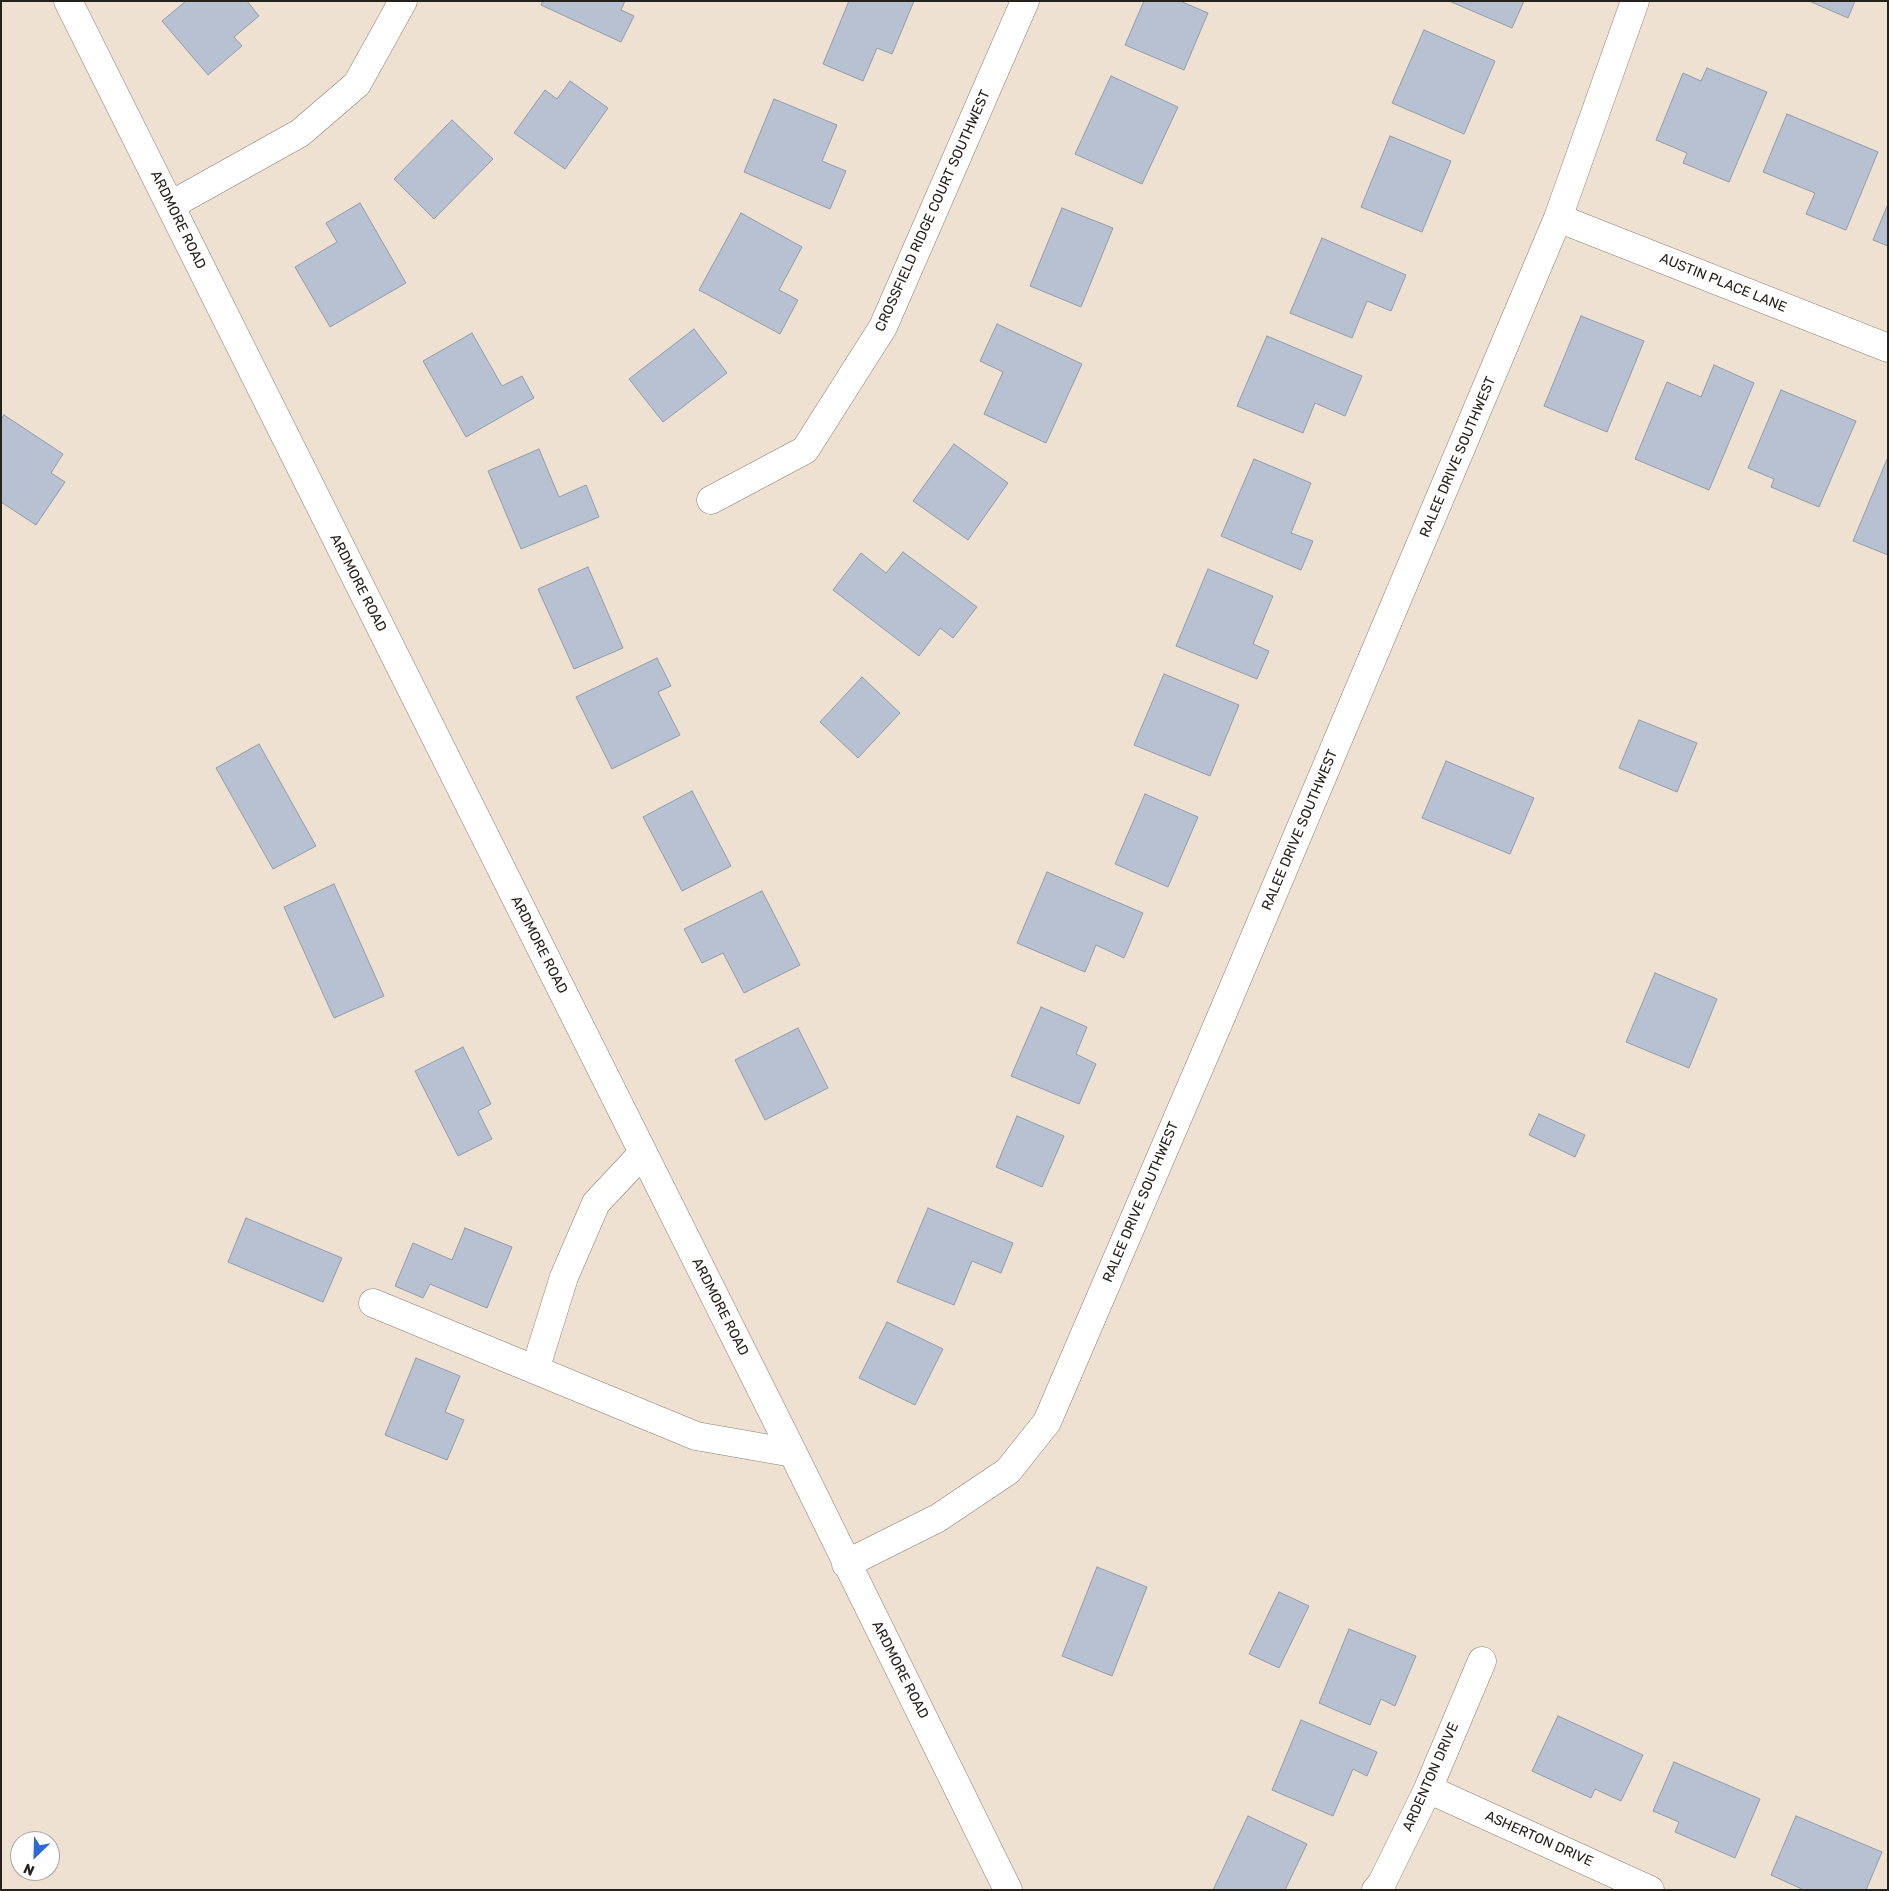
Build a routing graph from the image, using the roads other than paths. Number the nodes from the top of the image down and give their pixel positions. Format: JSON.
{"nodes":[{"id":1,"x":68,"y":1,"type":"edge"},
{"id":2,"x":402,"y":1,"type":"edge"},
{"id":3,"x":1024,"y":1,"type":"edge"},
{"id":4,"x":1635,"y":1,"type":"edge"},
{"id":5,"x":171,"y":205,"type":"junction"},
{"id":6,"x":1558,"y":218,"type":"junction"},
{"id":7,"x":1888,"y":348,"type":"edge"},
{"id":8,"x":711,"y":500,"type":"dead end"},
{"id":9,"x":643,"y":1153,"type":"junction"},
{"id":10,"x":373,"y":1303,"type":"dead end"},
{"id":11,"x":535,"y":1370,"type":"junction"},
{"id":12,"x":793,"y":1452,"type":"junction"},
{"id":13,"x":846,"y":1564,"type":"junction"},
{"id":14,"x":1482,"y":1661,"type":"dead end"},
{"id":15,"x":1428,"y":1789,"type":"junction"},
{"id":16,"x":1008,"y":1890,"type":"edge"},
{"id":17,"x":1376,"y":1890,"type":"edge"},
{"id":18,"x":1650,"y":1890,"type":"edge"}],
"edges":[{"from":1,"to":5,"type":"street","name":"ARDMORE ROAD"},
{"from":2,"to":5,"type":"street"},
{"from":3,"to":8,"type":"street","name":"CROSSFIELD RIDGE COURT SOUTHWEST"},
{"from":4,"to":6,"type":"street","name":"RALEE DRIVE SOUTHWEST"},
{"from":5,"to":9,"type":"street","name":"ARDMORE ROAD"},
{"from":6,"to":7,"type":"street","name":"AUSTIN PLACE LANE"},
{"from":6,"to":13,"type":"street","name":"RALEE DRIVE SOUTHWEST"},
{"from":9,"to":11,"type":"street"},
{"from":9,"to":12,"type":"street","name":"ARDMORE ROAD"},
{"from":10,"to":11,"type":"street"},
{"from":11,"to":12,"type":"street"},
{"from":12,"to":13,"type":"street","name":"ARDMORE ROAD"},
{"from":13,"to":16,"type":"street","name":"ARDMORE ROAD"},
{"from":14,"to":15,"type":"street","name":"ARDENTON DRIVE"},
{"from":15,"to":17,"type":"street","name":"ARDENTON DRIVE"},
{"from":15,"to":18,"type":"street","name":"ASHERTON DRIVE"}]}
